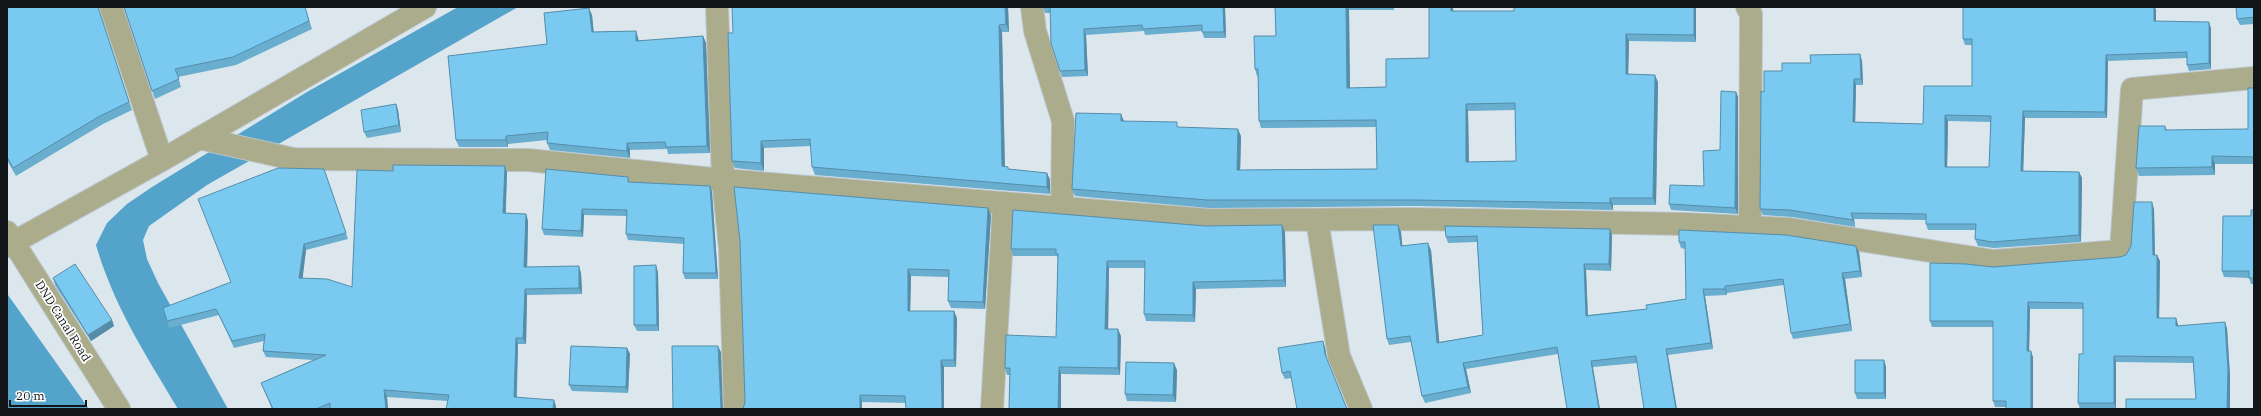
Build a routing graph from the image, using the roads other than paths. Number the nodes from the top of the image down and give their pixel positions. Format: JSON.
{"nodes":[{"id":1,"x":111,"y":7,"type":"edge"},
{"id":2,"x":425,"y":7,"type":"edge"},
{"id":3,"x":717,"y":7,"type":"edge"},
{"id":4,"x":1032,"y":7,"type":"edge"},
{"id":5,"x":1747,"y":7,"type":"edge"},
{"id":6,"x":395,"y":14,"type":"edge"},
{"id":7,"x":2254,"y":78,"type":"edge"},
{"id":8,"x":199,"y":138,"type":"junction"},
{"id":9,"x":162,"y":160,"type":"junction"},
{"id":10,"x":723,"y":180,"type":"junction"},
{"id":11,"x":1004,"y":203,"type":"junction"},
{"id":12,"x":1062,"y":207,"type":"junction"},
{"id":13,"x":1317,"y":220,"type":"junction"},
{"id":14,"x":1750,"y":227,"type":"junction"},
{"id":15,"x":9,"y":240,"type":"edge"},
{"id":16,"x":119,"y":409,"type":"edge"},
{"id":17,"x":735,"y":409,"type":"edge"},
{"id":18,"x":992,"y":409,"type":"edge"},
{"id":19,"x":1361,"y":409,"type":"edge"}],
"edges":[{"from":1,"to":9,"type":"street"},
{"from":2,"to":6,"type":"street"},
{"from":3,"to":10,"type":"street"},
{"from":4,"to":12,"type":"street"},
{"from":5,"to":14,"type":"street"},
{"from":6,"to":8,"type":"street"},
{"from":7,"to":14,"type":"street"},
{"from":8,"to":9,"type":"street"},
{"from":8,"to":10,"type":"street"},
{"from":9,"to":15,"type":"street"},
{"from":10,"to":11,"type":"street"},
{"from":10,"to":17,"type":"street"},
{"from":11,"to":12,"type":"street"},
{"from":11,"to":18,"type":"street"},
{"from":12,"to":13,"type":"street"},
{"from":13,"to":14,"type":"street"},
{"from":13,"to":19,"type":"street"},
{"from":15,"to":16,"type":"street","name":"DND Canal Road"}]}
